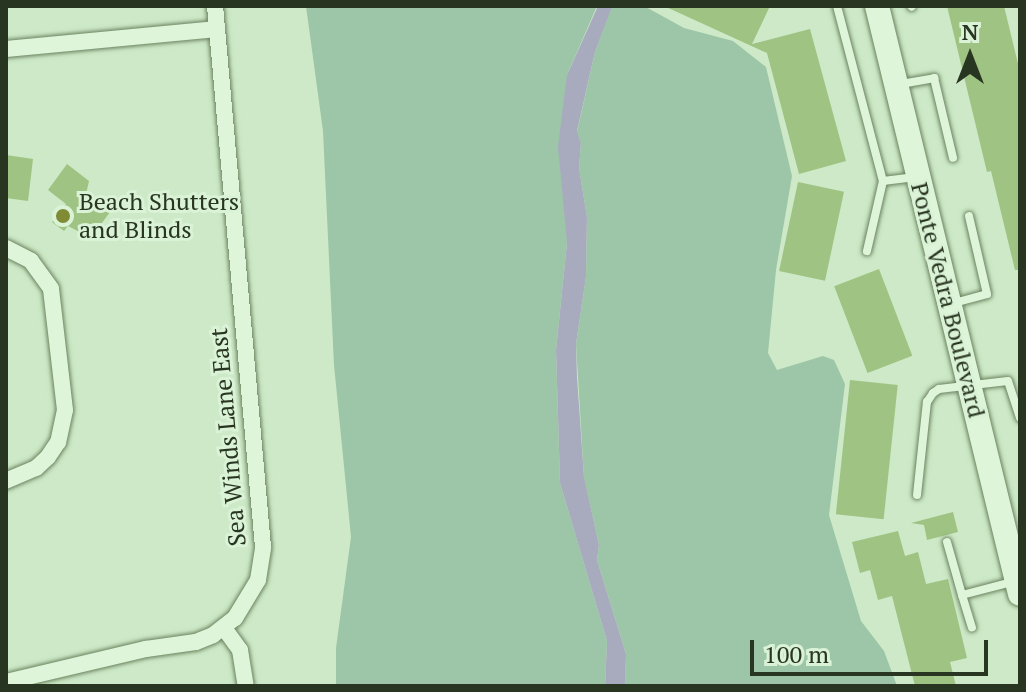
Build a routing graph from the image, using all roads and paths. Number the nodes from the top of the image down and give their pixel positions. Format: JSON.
{"nodes":[{"id":1,"x":215,"y":6,"type":"edge"},
{"id":2,"x":837,"y":6,"type":"edge"},
{"id":3,"x":877,"y":6,"type":"edge"},
{"id":4,"x":217,"y":29,"type":"junction"},
{"id":5,"x":6,"y":49,"type":"edge"},
{"id":6,"x":896,"y":85,"type":"junction"},
{"id":7,"x":953,"y":158,"type":"dead end"},
{"id":8,"x":918,"y":177,"type":"junction"},
{"id":9,"x":883,"y":181,"type":"junction"},
{"id":10,"x":969,"y":216,"type":"dead end"},
{"id":11,"x":6,"y":248,"type":"edge"},
{"id":12,"x":867,"y":251,"type":"dead end"},
{"id":13,"x":950,"y":305,"type":"junction"},
{"id":14,"x":969,"y":387,"type":"junction"},
{"id":15,"x":1020,"y":418,"type":"edge"},
{"id":16,"x":6,"y":481,"type":"edge"},
{"id":17,"x":917,"y":495,"type":"dead end"},
{"id":18,"x":947,"y":542,"type":"dead end"},
{"id":19,"x":1018,"y":588,"type":"edge"},
{"id":20,"x":962,"y":595,"type":"junction"},
{"id":21,"x":972,"y":627,"type":"dead end"},
{"id":22,"x":224,"y":628,"type":"junction"},
{"id":23,"x":6,"y":682,"type":"edge"},
{"id":24,"x":246,"y":686,"type":"edge"}],
"edges":[{"from":1,"to":4,"type":"street","name":"Sea Winds Lane East"},
{"from":2,"to":9,"type":"lane"},
{"from":3,"to":6,"type":"street","name":"Ponte Vedra Boulevard"},
{"from":4,"to":5,"type":"street"},
{"from":4,"to":22,"type":"street","name":"Sea Winds Lane East"},
{"from":6,"to":7,"type":"lane"},
{"from":6,"to":8,"type":"street","name":"Ponte Vedra Boulevard"},
{"from":8,"to":9,"type":"lane"},
{"from":8,"to":13,"type":"street","name":"Ponte Vedra Boulevard"},
{"from":9,"to":12,"type":"lane"},
{"from":10,"to":13,"type":"lane"},
{"from":11,"to":16,"type":"street"},
{"from":13,"to":14,"type":"street","name":"Ponte Vedra Boulevard"},
{"from":14,"to":15,"type":"lane"},
{"from":14,"to":17,"type":"lane"},
{"from":14,"to":19,"type":"street","name":"Ponte Vedra Boulevard"},
{"from":18,"to":20,"type":"lane"},
{"from":19,"to":20,"type":"lane"},
{"from":20,"to":21,"type":"lane"},
{"from":22,"to":23,"type":"street","name":"Sea Winds Lane East"},
{"from":22,"to":24,"type":"street"}]}
